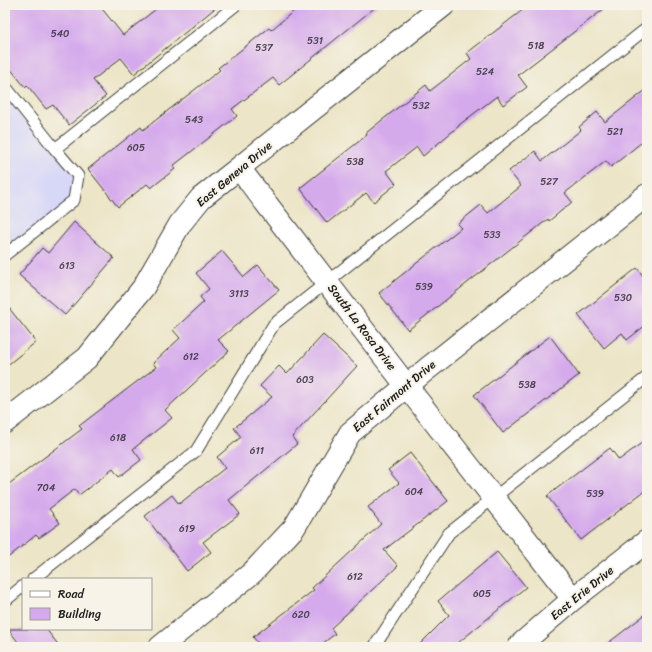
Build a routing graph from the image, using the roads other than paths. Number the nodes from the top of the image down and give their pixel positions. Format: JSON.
{"nodes":[{"id":1,"x":236,"y":5,"type":"edge"},
{"id":2,"x":444,"y":5,"type":"edge"},
{"id":3,"x":647,"y":28,"type":"edge"},
{"id":4,"x":5,"y":86,"type":"edge"},
{"id":5,"x":54,"y":149,"type":"junction"},
{"id":6,"x":239,"y":168,"type":"junction"},
{"id":7,"x":647,"y":195,"type":"edge"},
{"id":8,"x":5,"y":255,"type":"edge"},
{"id":9,"x":327,"y":282,"type":"junction"},
{"id":10,"x":647,"y":377,"type":"edge"},
{"id":11,"x":406,"y":385,"type":"junction"},
{"id":12,"x":5,"y":422,"type":"edge"},
{"id":13,"x":494,"y":498,"type":"junction"},
{"id":14,"x":647,"y":541,"type":"edge"},
{"id":15,"x":34,"y":578,"type":"edge"},
{"id":16,"x":22,"y":587,"type":"edge"},
{"id":17,"x":573,"y":599,"type":"junction"},
{"id":18,"x":5,"y":601,"type":"edge"},
{"id":19,"x":160,"y":647,"type":"edge"},
{"id":20,"x":374,"y":647,"type":"edge"},
{"id":21,"x":519,"y":647,"type":"edge"}],
"edges":[{"from":1,"to":5,"type":"lane"},
{"from":2,"to":6,"type":"street","name":"East Geneva Drive"},
{"from":3,"to":9,"type":"lane"},
{"from":4,"to":5,"type":"lane"},
{"from":5,"to":8,"type":"lane"},
{"from":6,"to":9,"type":"street","name":"South La Rosa Drive"},
{"from":6,"to":12,"type":"street","name":"East Geneva Drive"},
{"from":7,"to":11,"type":"street","name":"East Fairmont Drive"},
{"from":9,"to":11,"type":"street","name":"South La Rosa Drive"},
{"from":9,"to":15,"type":"lane"},
{"from":10,"to":13,"type":"lane"},
{"from":11,"to":13,"type":"street","name":"South La Rosa Drive"},
{"from":11,"to":19,"type":"street","name":"East Fairmont Drive"},
{"from":13,"to":17,"type":"street","name":"South La Rosa Drive"},
{"from":13,"to":20,"type":"lane"},
{"from":14,"to":17,"type":"street","name":"East Erie Drive"},
{"from":16,"to":18,"type":"lane"},
{"from":17,"to":21,"type":"street","name":"East Erie Drive"}]}
